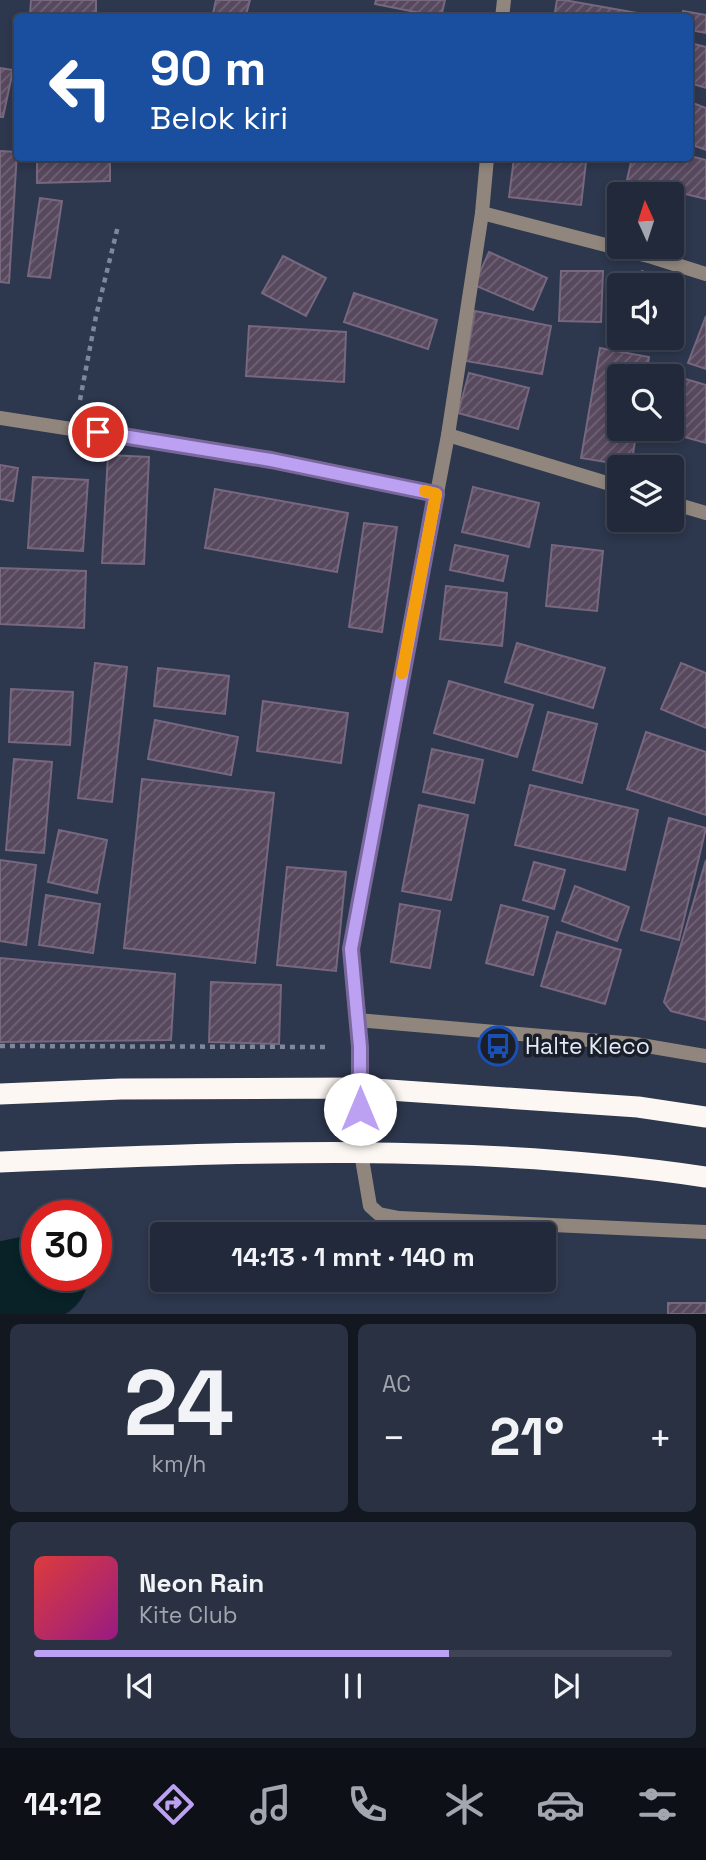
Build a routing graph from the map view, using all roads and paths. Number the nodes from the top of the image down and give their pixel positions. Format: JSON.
{"nodes":[{"id":1,"x":487,"y":161,"type":"edge"},
{"id":2,"x":482,"y":213,"type":"junction"},
{"id":3,"x":118,"y":226,"type":"dead end"},
{"id":4,"x":706,"y":274,"type":"edge"},
{"id":5,"x":0,"y":418,"type":"edge"},
{"id":6,"x":75,"y":429,"type":"junction"},
{"id":7,"x":448,"y":435,"type":"junction"},
{"id":8,"x":607,"y":483,"type":"edge"},
{"id":9,"x":436,"y":494,"type":"junction"},
{"id":10,"x":684,"y":507,"type":"edge"},
{"id":11,"x":706,"y":513,"type":"edge"},
{"id":12,"x":357,"y":1020,"type":"junction"},
{"id":13,"x":706,"y":1055,"type":"edge"},
{"id":14,"x":360,"y":1087,"type":"junction"},
{"id":15,"x":0,"y":1094,"type":"edge"},
{"id":16,"x":706,"y":1117,"type":"edge"},
{"id":17,"x":361,"y":1153,"type":"junction"},
{"id":18,"x":0,"y":1162,"type":"edge"},
{"id":19,"x":706,"y":1177,"type":"edge"},
{"id":20,"x":706,"y":1232,"type":"edge"}],
"edges":[{"from":1,"to":2,"type":"street"},
{"from":2,"to":4,"type":"street"},
{"from":2,"to":7,"type":"street"},
{"from":3,"to":6,"type":"path"},
{"from":5,"to":6,"type":"street"},
{"from":6,"to":9,"type":"street"},
{"from":7,"to":8,"type":"street"},
{"from":7,"to":9,"type":"street"},
{"from":9,"to":12,"type":"street"},
{"from":10,"to":11,"type":"street"},
{"from":12,"to":13,"type":"street"},
{"from":12,"to":14,"type":"street"},
{"from":14,"to":15,"type":"highway"},
{"from":14,"to":16,"type":"highway"},
{"from":14,"to":17,"type":"street"},
{"from":17,"to":18,"type":"highway"},
{"from":17,"to":19,"type":"highway"},
{"from":17,"to":20,"type":"street"}]}
